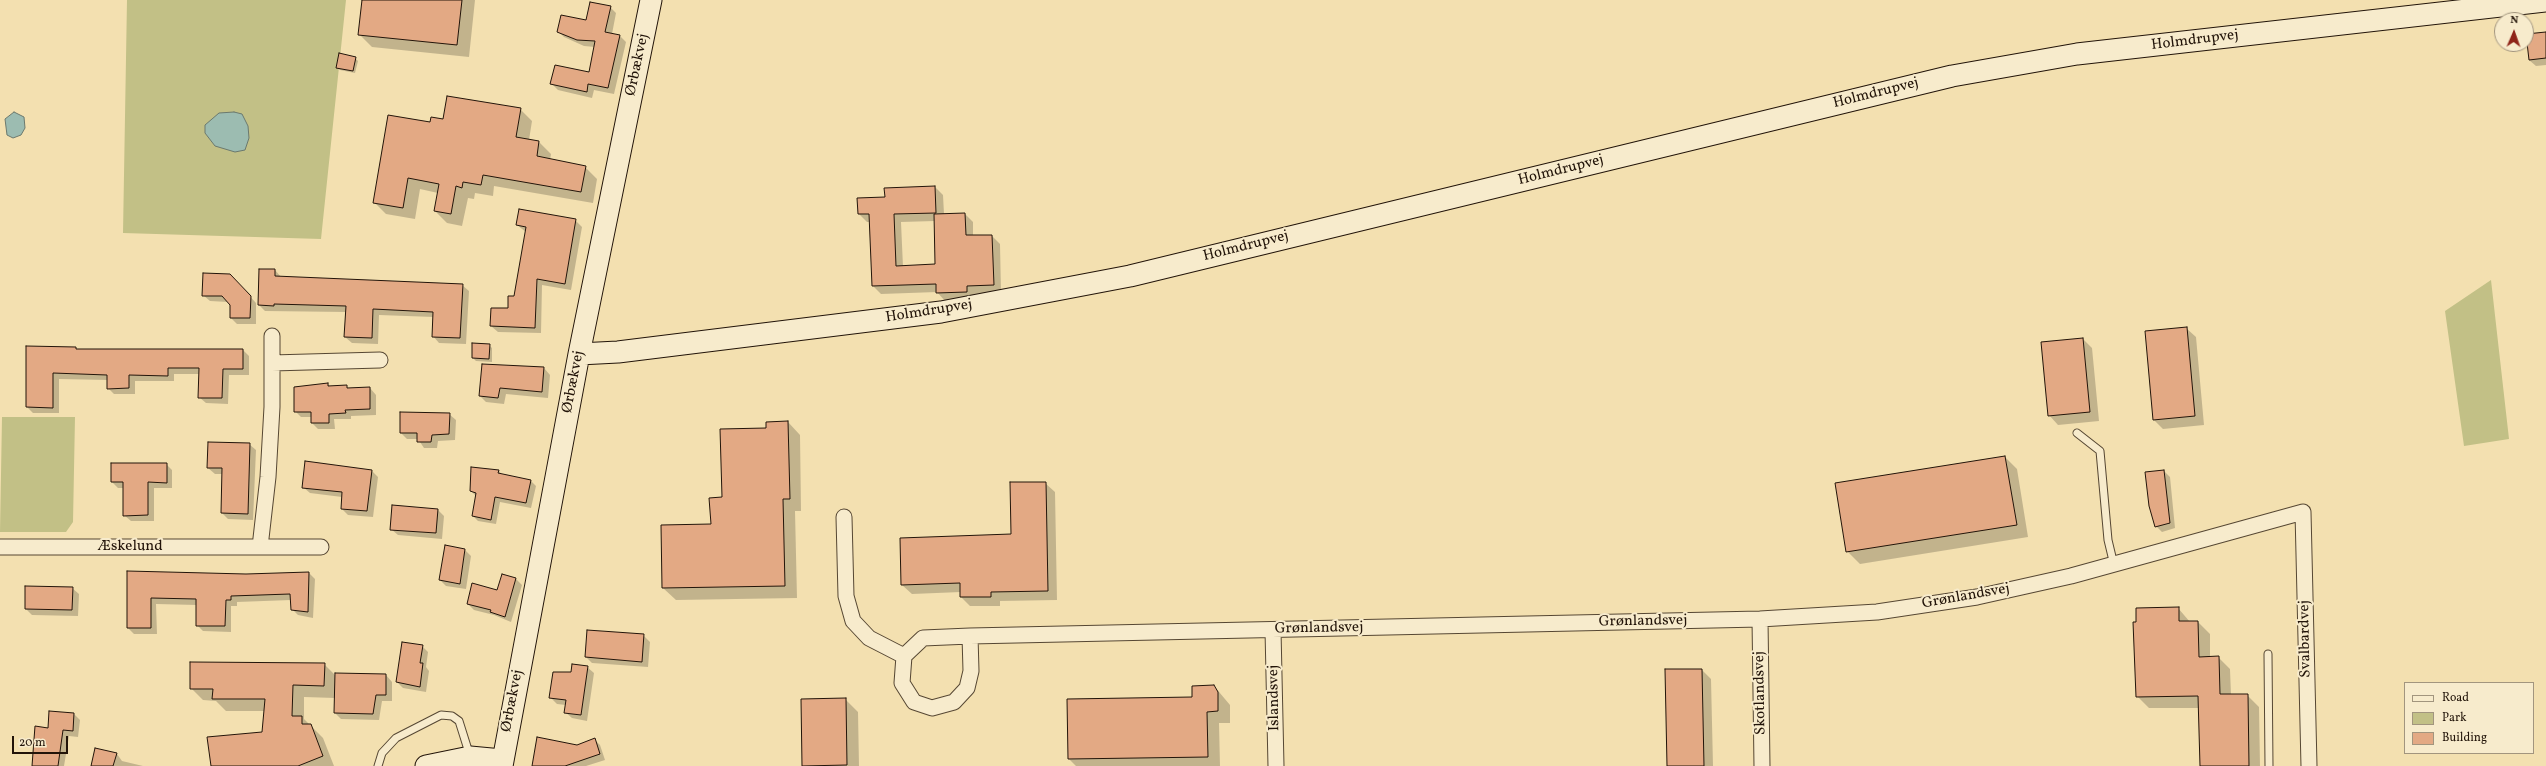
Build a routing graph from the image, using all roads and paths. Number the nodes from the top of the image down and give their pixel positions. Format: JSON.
{"nodes":[{"id":1,"x":651,"y":0,"type":"edge"},
{"id":2,"x":2546,"y":1,"type":"edge"},
{"id":3,"x":272,"y":336,"type":"dead end"},
{"id":4,"x":579,"y":354,"type":"junction"},
{"id":5,"x":380,"y":360,"type":"dead end"},
{"id":6,"x":272,"y":363,"type":"junction"},
{"id":7,"x":2077,"y":433,"type":"dead end"},
{"id":8,"x":2303,"y":512,"type":"joint"},
{"id":9,"x":844,"y":516,"type":"dead end"},
{"id":10,"x":0,"y":547,"type":"edge"},
{"id":11,"x":260,"y":547,"type":"junction"},
{"id":12,"x":321,"y":547,"type":"dead end"},
{"id":13,"x":2114,"y":565,"type":"junction"},
{"id":14,"x":1760,"y":619,"type":"junction"},
{"id":15,"x":1273,"y":630,"type":"junction"},
{"id":16,"x":970,"y":636,"type":"junction"},
{"id":17,"x":2268,"y":654,"type":"dead end"},
{"id":18,"x":904,"y":656,"type":"junction"},
{"id":19,"x":470,"y":757,"type":"junction"},
{"id":20,"x":502,"y":763,"type":"edge"},
{"id":21,"x":378,"y":766,"type":"edge"},
{"id":22,"x":426,"y":766,"type":"edge"},
{"id":23,"x":1276,"y":766,"type":"edge"},
{"id":24,"x":1762,"y":766,"type":"edge"},
{"id":25,"x":2270,"y":766,"type":"edge"},
{"id":26,"x":2309,"y":766,"type":"edge"}],
"edges":[{"from":1,"to":4,"type":"street","name":"Ørbækvej"},
{"from":2,"to":4,"type":"street","name":"Holmdrupvej"},
{"from":3,"to":6,"type":"street"},
{"from":4,"to":20,"type":"street","name":"Ørbækvej"},
{"from":5,"to":6,"type":"street"},
{"from":6,"to":11,"type":"street"},
{"from":7,"to":13,"type":"lane"},
{"from":8,"to":13,"type":"street","name":"Grønlandsvej"},
{"from":8,"to":26,"type":"street","name":"Svalbardvej"},
{"from":9,"to":18,"type":"street"},
{"from":10,"to":11,"type":"street","name":"Æskelund"},
{"from":11,"to":12,"type":"street","name":"Æskelund"},
{"from":13,"to":14,"type":"street","name":"Grønlandsvej"},
{"from":14,"to":15,"type":"street","name":"Grønlandsvej"},
{"from":14,"to":24,"type":"street","name":"Skotlandsvej"},
{"from":15,"to":16,"type":"street","name":"Grønlandsvej"},
{"from":15,"to":23,"type":"street","name":"Islandsvej"},
{"from":16,"to":18,"type":"street","name":"Grønlandsvej"},
{"from":16,"to":18,"type":"street"},
{"from":17,"to":25,"type":"lane"},
{"from":19,"to":20,"type":"street"},
{"from":19,"to":21,"type":"lane"},
{"from":19,"to":22,"type":"street"}]}
